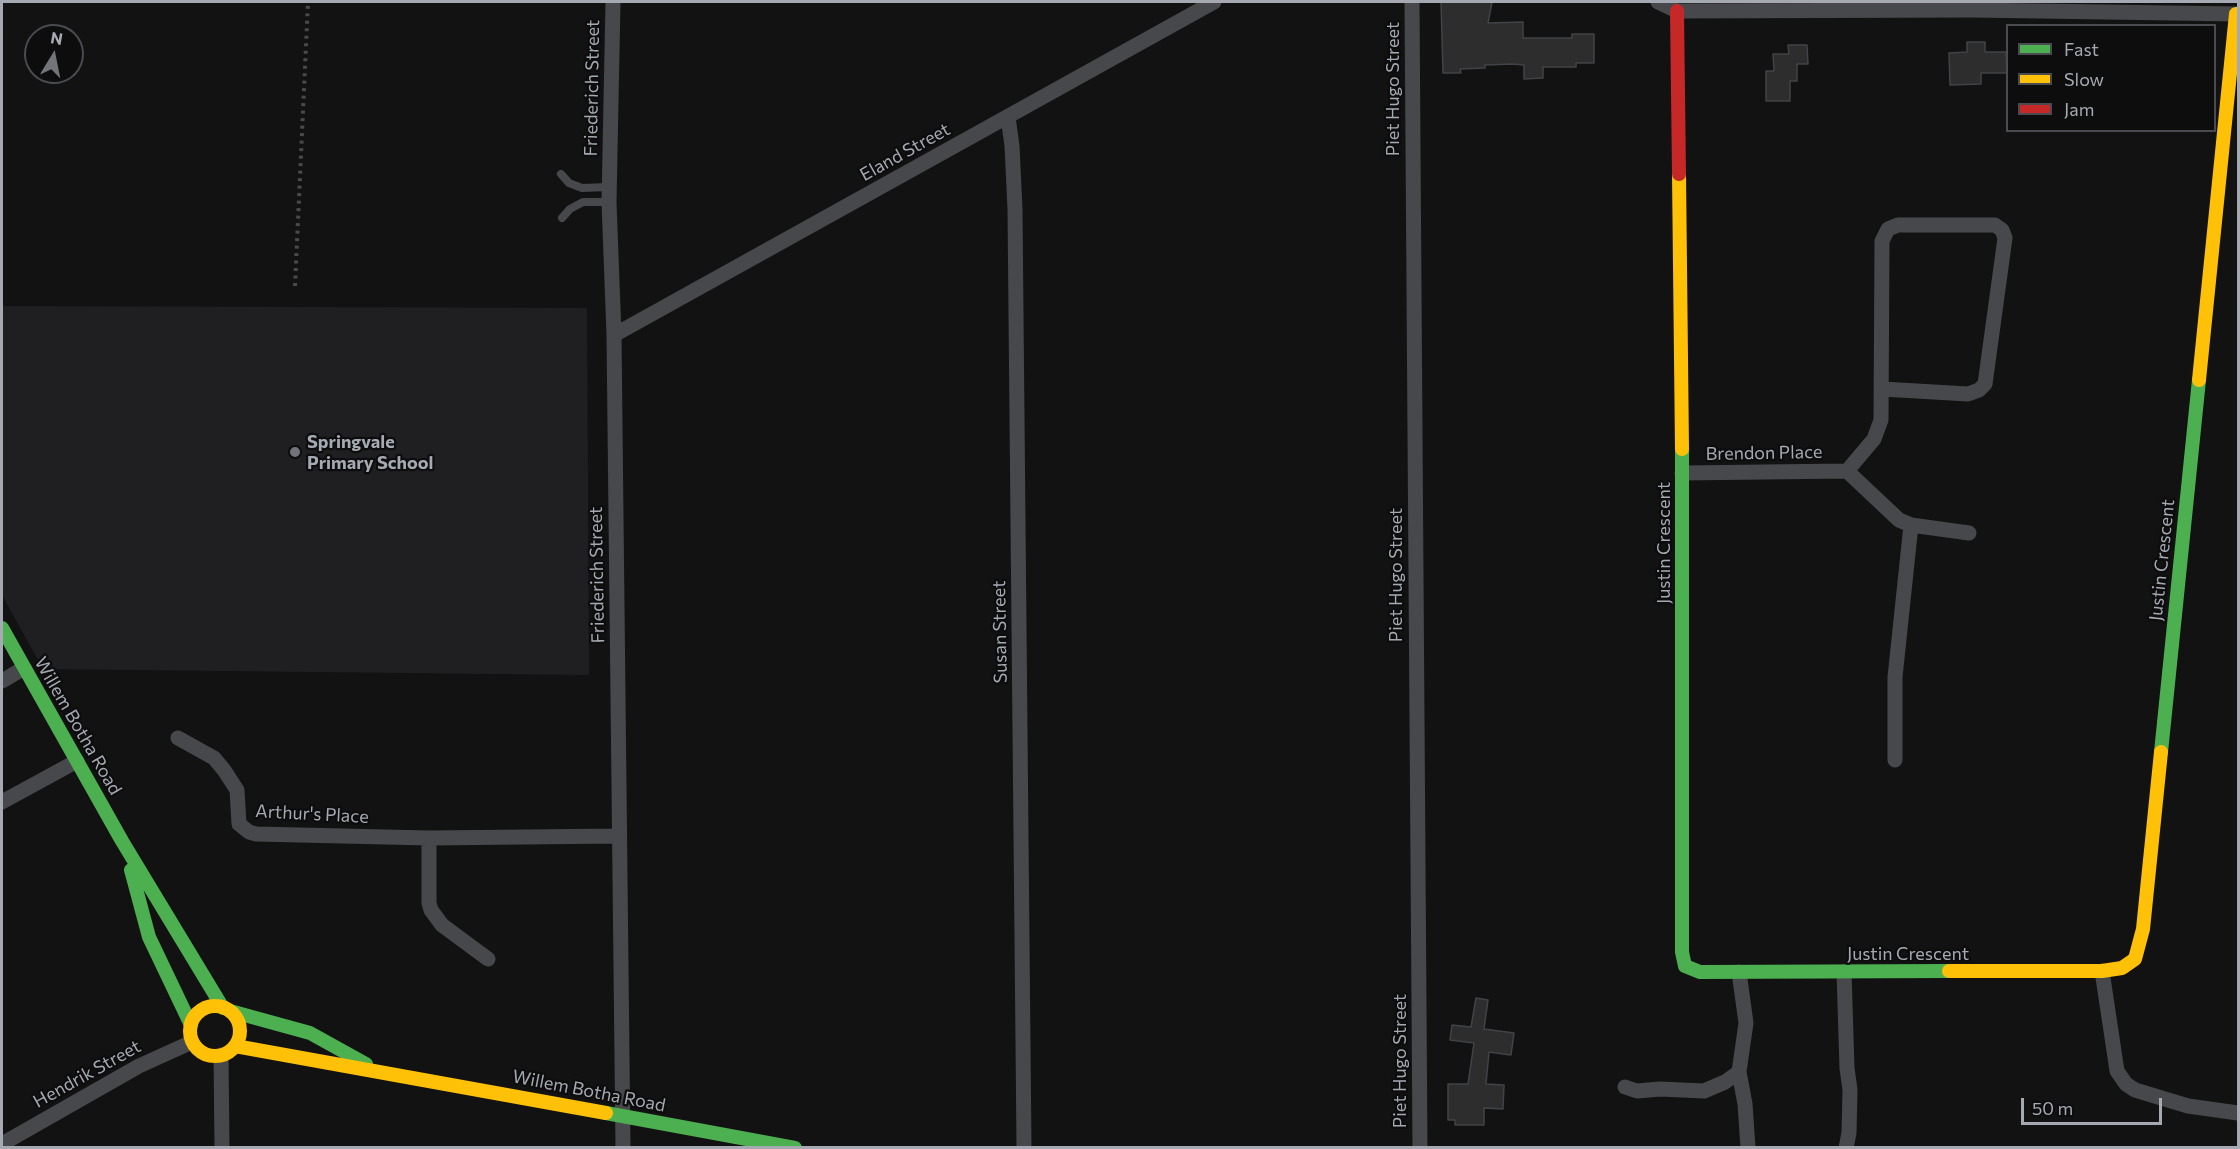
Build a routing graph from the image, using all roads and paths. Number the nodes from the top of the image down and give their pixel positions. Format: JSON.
{"nodes":[{"id":1,"x":308,"y":2,"type":"edge"},
{"id":2,"x":613,"y":2,"type":"edge"},
{"id":3,"x":1214,"y":2,"type":"edge"},
{"id":4,"x":1412,"y":2,"type":"edge"},
{"id":5,"x":1658,"y":2,"type":"edge"},
{"id":6,"x":1677,"y":11,"type":"junction"},
{"id":7,"x":2237,"y":14,"type":"edge"},
{"id":8,"x":1008,"y":117,"type":"junction"},
{"id":9,"x":561,"y":174,"type":"dead end"},
{"id":10,"x":609,"y":195,"type":"junction"},
{"id":11,"x":562,"y":218,"type":"dead end"},
{"id":12,"x":295,"y":286,"type":"dead end"},
{"id":13,"x":614,"y":334,"type":"junction"},
{"id":14,"x":1882,"y":389,"type":"junction"},
{"id":15,"x":1847,"y":471,"type":"junction"},
{"id":16,"x":1682,"y":473,"type":"junction"},
{"id":17,"x":1911,"y":525,"type":"junction"},
{"id":18,"x":1969,"y":533,"type":"dead end"},
{"id":19,"x":2,"y":628,"type":"edge"},
{"id":20,"x":24,"y":668,"type":"junction"},
{"id":21,"x":2,"y":681,"type":"edge"},
{"id":22,"x":178,"y":738,"type":"dead end"},
{"id":23,"x":1896,"y":760,"type":"dead end"},
{"id":24,"x":77,"y":761,"type":"junction"},
{"id":25,"x":2,"y":802,"type":"edge"},
{"id":26,"x":619,"y":836,"type":"junction"},
{"id":27,"x":429,"y":838,"type":"junction"},
{"id":28,"x":122,"y":841,"type":"junction"},
{"id":29,"x":488,"y":959,"type":"dead end"},
{"id":30,"x":2102,"y":971,"type":"junction"},
{"id":31,"x":1738,"y":972,"type":"junction"},
{"id":32,"x":1844,"y":972,"type":"junction"},
{"id":33,"x":227,"y":1009,"type":"junction"},
{"id":34,"x":191,"y":1025,"type":"junction"},
{"id":35,"x":192,"y":1042,"type":"junction"},
{"id":36,"x":235,"y":1046,"type":"junction"},
{"id":37,"x":221,"y":1055,"type":"junction"},
{"id":38,"x":376,"y":1070,"type":"junction"},
{"id":39,"x":1739,"y":1072,"type":"junction"},
{"id":40,"x":1625,"y":1087,"type":"dead end"},
{"id":41,"x":2238,"y":1113,"type":"edge"},
{"id":42,"x":623,"y":1116,"type":"junction"},
{"id":43,"x":2,"y":1144,"type":"edge"},
{"id":44,"x":222,"y":1148,"type":"edge"},
{"id":45,"x":623,"y":1148,"type":"edge"},
{"id":46,"x":795,"y":1148,"type":"edge"},
{"id":47,"x":1024,"y":1148,"type":"edge"},
{"id":48,"x":1420,"y":1148,"type":"edge"},
{"id":49,"x":1748,"y":1148,"type":"edge"},
{"id":50,"x":1846,"y":1148,"type":"edge"}],
"edges":[{"from":1,"to":12,"type":"path"},
{"from":2,"to":10,"type":"street","name":"Friederich Street"},
{"from":3,"to":8,"type":"street","name":"Eland Street"},
{"from":4,"to":48,"type":"street","name":"Piet Hugo Street"},
{"from":5,"to":6,"type":"street"},
{"from":6,"to":7,"type":"street"},
{"from":6,"to":16,"type":"street","name":"Justin Crescent"},
{"from":7,"to":30,"type":"street","name":"Justin Crescent"},
{"from":8,"to":13,"type":"street","name":"Eland Street"},
{"from":8,"to":47,"type":"street","name":"Susan Street"},
{"from":9,"to":10,"type":"lane"},
{"from":10,"to":11,"type":"lane"},
{"from":10,"to":13,"type":"street","name":"Friederich Street"},
{"from":13,"to":26,"type":"street","name":"Friederich Street"},
{"from":14,"to":14,"type":"street"},
{"from":14,"to":15,"type":"street"},
{"from":15,"to":16,"type":"street","name":"Brendon Place"},
{"from":15,"to":17,"type":"street"},
{"from":16,"to":31,"type":"street","name":"Justin Crescent"},
{"from":17,"to":18,"type":"street"},
{"from":17,"to":23,"type":"street"},
{"from":19,"to":20,"type":"street","name":"Willem Botha Road"},
{"from":20,"to":21,"type":"street"},
{"from":20,"to":24,"type":"street","name":"Willem Botha Road"},
{"from":22,"to":27,"type":"street","name":"Arthur's Place"},
{"from":24,"to":25,"type":"street"},
{"from":24,"to":28,"type":"street","name":"Willem Botha Road"},
{"from":26,"to":27,"type":"street","name":"Arthur's Place"},
{"from":26,"to":42,"type":"street","name":"Friederich Street"},
{"from":27,"to":29,"type":"street"},
{"from":28,"to":33,"type":"street","name":"Willem Botha Road"},
{"from":28,"to":34,"type":"street","name":"Willem Botha Road"},
{"from":30,"to":32,"type":"street","name":"Justin Crescent"},
{"from":30,"to":41,"type":"street"},
{"from":31,"to":32,"type":"street","name":"Justin Crescent"},
{"from":31,"to":39,"type":"street"},
{"from":32,"to":50,"type":"street"},
{"from":33,"to":34,"type":"street"},
{"from":33,"to":36,"type":"street"},
{"from":33,"to":38,"type":"street","name":"Willem Botha Road"},
{"from":34,"to":35,"type":"street"},
{"from":35,"to":37,"type":"street"},
{"from":35,"to":43,"type":"street","name":"Hendrik Street"},
{"from":36,"to":37,"type":"street"},
{"from":36,"to":38,"type":"street","name":"Willem Botha Road"},
{"from":37,"to":44,"type":"street"},
{"from":38,"to":42,"type":"street","name":"Willem Botha Road"},
{"from":39,"to":40,"type":"street"},
{"from":39,"to":49,"type":"street"},
{"from":42,"to":45,"type":"street","name":"Friederich Street"},
{"from":42,"to":46,"type":"street","name":"Willem Botha Road"}]}
